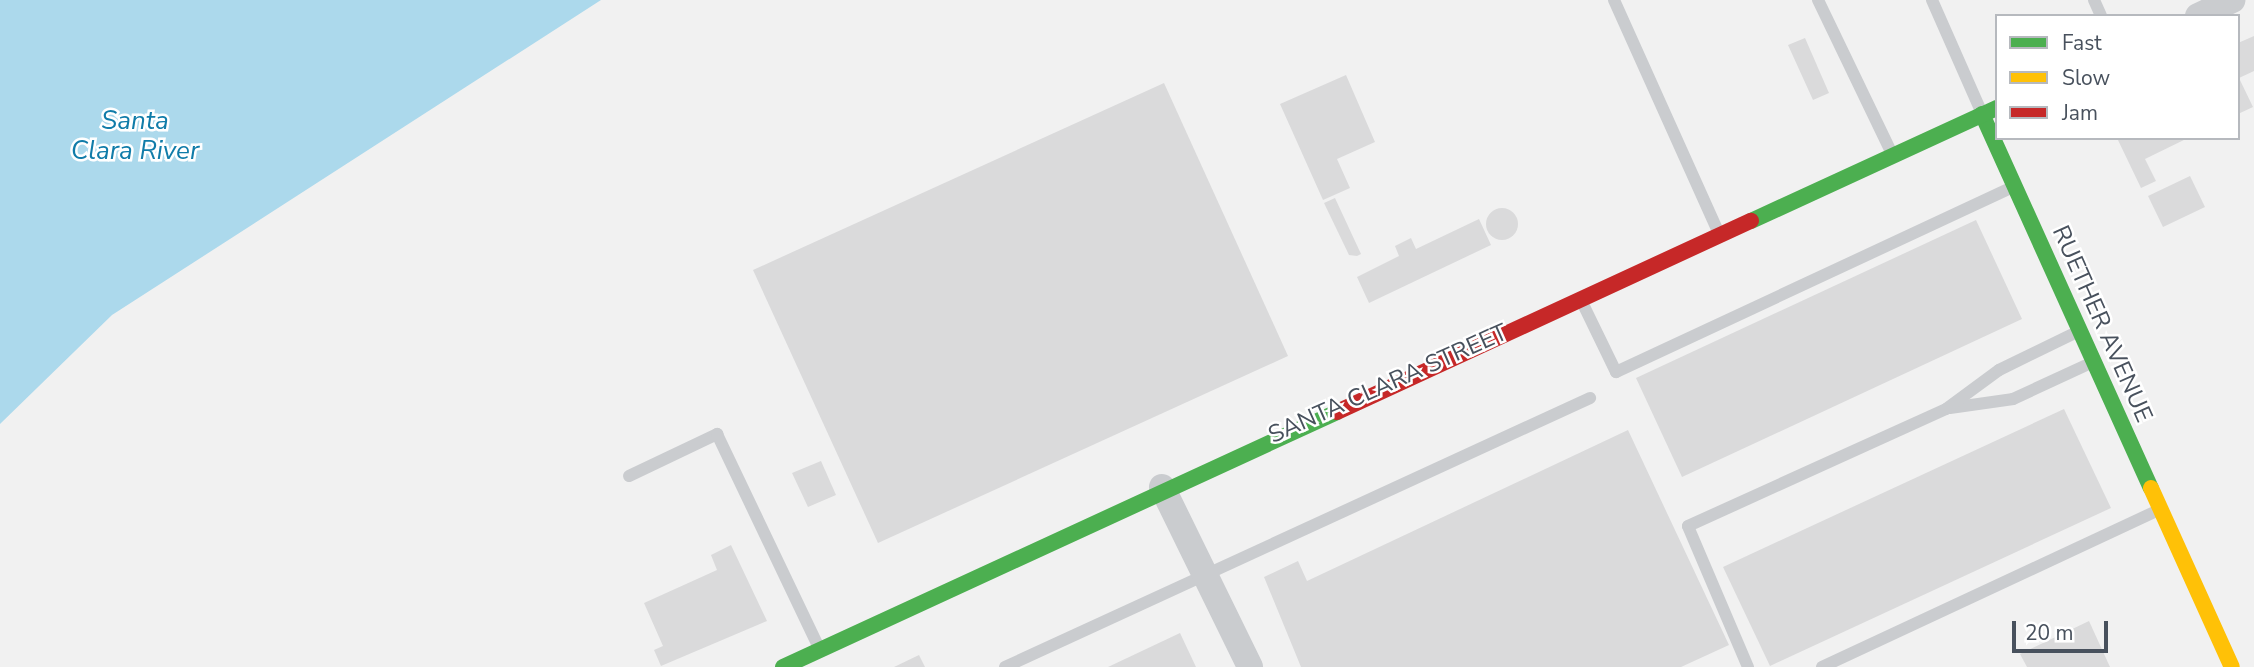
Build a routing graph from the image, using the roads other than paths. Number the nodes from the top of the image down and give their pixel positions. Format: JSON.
{"nodes":[{"id":1,"x":1614,"y":0,"type":"edge"},
{"id":2,"x":1818,"y":0,"type":"edge"},
{"id":3,"x":1932,"y":0,"type":"edge"},
{"id":4,"x":2232,"y":0,"type":"edge"},
{"id":5,"x":2202,"y":14,"type":"edge"},
{"id":6,"x":1990,"y":111,"type":"edge"},
{"id":7,"x":2000,"y":140,"type":"edge"},
{"id":8,"x":1892,"y":155,"type":"junction"},
{"id":9,"x":2015,"y":186,"type":"junction"},
{"id":10,"x":1719,"y":234,"type":"junction"},
{"id":11,"x":1580,"y":297,"type":"junction"},
{"id":12,"x":2080,"y":331,"type":"junction"},
{"id":13,"x":2094,"y":362,"type":"junction"},
{"id":14,"x":1590,"y":398,"type":"dead end"},
{"id":15,"x":1946,"y":409,"type":"junction"},
{"id":16,"x":629,"y":477,"type":"dead end"},
{"id":17,"x":1162,"y":488,"type":"junction"},
{"id":18,"x":2161,"y":509,"type":"junction"},
{"id":19,"x":1204,"y":573,"type":"junction"},
{"id":20,"x":820,"y":649,"type":"junction"},
{"id":21,"x":783,"y":667,"type":"edge"},
{"id":22,"x":1005,"y":667,"type":"edge"},
{"id":23,"x":1250,"y":667,"type":"edge"},
{"id":24,"x":1748,"y":667,"type":"edge"},
{"id":25,"x":1822,"y":667,"type":"edge"},
{"id":26,"x":2232,"y":667,"type":"edge"}],
"edges":[{"from":1,"to":10,"type":"lane"},
{"from":2,"to":8,"type":"lane"},
{"from":3,"to":6,"type":"lane","name":"RUETHER AVENUE"},
{"from":4,"to":5,"type":"street"},
{"from":6,"to":8,"type":"street","name":"SANTA CLARA STREET"},
{"from":7,"to":9,"type":"street","name":"RUETHER AVENUE"},
{"from":8,"to":10,"type":"street","name":"SANTA CLARA STREET"},
{"from":9,"to":11,"type":"lane"},
{"from":9,"to":12,"type":"street","name":"RUETHER AVENUE"},
{"from":10,"to":11,"type":"street","name":"SANTA CLARA STREET"},
{"from":11,"to":17,"type":"street","name":"SANTA CLARA STREET"},
{"from":12,"to":13,"type":"street","name":"RUETHER AVENUE"},
{"from":12,"to":15,"type":"lane"},
{"from":13,"to":15,"type":"lane"},
{"from":13,"to":18,"type":"street","name":"RUETHER AVENUE"},
{"from":14,"to":19,"type":"lane"},
{"from":15,"to":24,"type":"lane"},
{"from":16,"to":20,"type":"lane"},
{"from":17,"to":19,"type":"street"},
{"from":17,"to":20,"type":"street","name":"SANTA CLARA STREET"},
{"from":18,"to":25,"type":"lane"},
{"from":18,"to":26,"type":"street","name":"RUETHER AVENUE"},
{"from":19,"to":22,"type":"lane"},
{"from":19,"to":23,"type":"street"},
{"from":20,"to":21,"type":"street","name":"SANTA CLARA STREET"}]}
